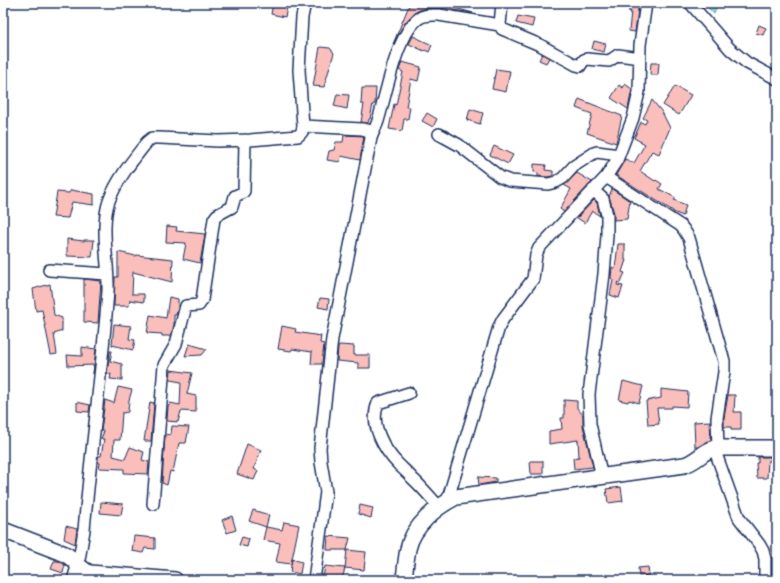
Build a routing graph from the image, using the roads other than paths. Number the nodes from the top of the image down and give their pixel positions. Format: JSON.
{"nodes":[{"id":1,"x":305,"y":3,"type":"edge"},
{"id":2,"x":502,"y":3,"type":"edge"},
{"id":3,"x":646,"y":3,"type":"edge"},
{"id":4,"x":690,"y":3,"type":"edge"},
{"id":5,"x":500,"y":25,"type":"junction"},
{"id":6,"x":640,"y":58,"type":"junction"},
{"id":7,"x":777,"y":79,"type":"edge"},
{"id":8,"x":302,"y":126,"type":"junction"},
{"id":9,"x":439,"y":134,"type":"dead end"},
{"id":10,"x":371,"y":138,"type":"junction"},
{"id":11,"x":245,"y":140,"type":"junction"},
{"id":12,"x":619,"y":155,"type":"junction"},
{"id":13,"x":606,"y":177,"type":"junction"},
{"id":14,"x":593,"y":190,"type":"junction"},
{"id":15,"x":49,"y":270,"type":"dead end"},
{"id":16,"x":107,"y":274,"type":"junction"},
{"id":17,"x":409,"y":393,"type":"dead end"},
{"id":18,"x":716,"y":447,"type":"junction"},
{"id":19,"x":777,"y":448,"type":"edge"},
{"id":20,"x":602,"y":477,"type":"junction"},
{"id":21,"x":153,"y":504,"type":"dead end"},
{"id":22,"x":443,"y":505,"type":"junction"},
{"id":23,"x":3,"y":530,"type":"edge"},
{"id":24,"x":77,"y":565,"type":"junction"},
{"id":25,"x":73,"y":580,"type":"edge"},
{"id":26,"x":175,"y":580,"type":"edge"},
{"id":27,"x":314,"y":580,"type":"edge"},
{"id":28,"x":404,"y":580,"type":"edge"},
{"id":29,"x":765,"y":580,"type":"edge"}],
"edges":[{"from":1,"to":8,"type":"street"},
{"from":2,"to":5,"type":"street"},
{"from":3,"to":6,"type":"street"},
{"from":4,"to":7,"type":"street"},
{"from":5,"to":6,"type":"street"},
{"from":5,"to":10,"type":"street"},
{"from":6,"to":12,"type":"street"},
{"from":8,"to":10,"type":"street"},
{"from":8,"to":11,"type":"street"},
{"from":9,"to":12,"type":"street"},
{"from":10,"to":27,"type":"street"},
{"from":11,"to":16,"type":"street"},
{"from":11,"to":21,"type":"street"},
{"from":12,"to":13,"type":"street"},
{"from":13,"to":14,"type":"street"},
{"from":13,"to":18,"type":"street"},
{"from":14,"to":20,"type":"street"},
{"from":14,"to":22,"type":"street"},
{"from":15,"to":16,"type":"street"},
{"from":16,"to":24,"type":"street"},
{"from":17,"to":22,"type":"street"},
{"from":18,"to":19,"type":"street"},
{"from":18,"to":20,"type":"street"},
{"from":18,"to":29,"type":"street"},
{"from":20,"to":22,"type":"street"},
{"from":22,"to":28,"type":"street"},
{"from":23,"to":24,"type":"street"},
{"from":24,"to":25,"type":"street"},
{"from":24,"to":26,"type":"street"}]}
